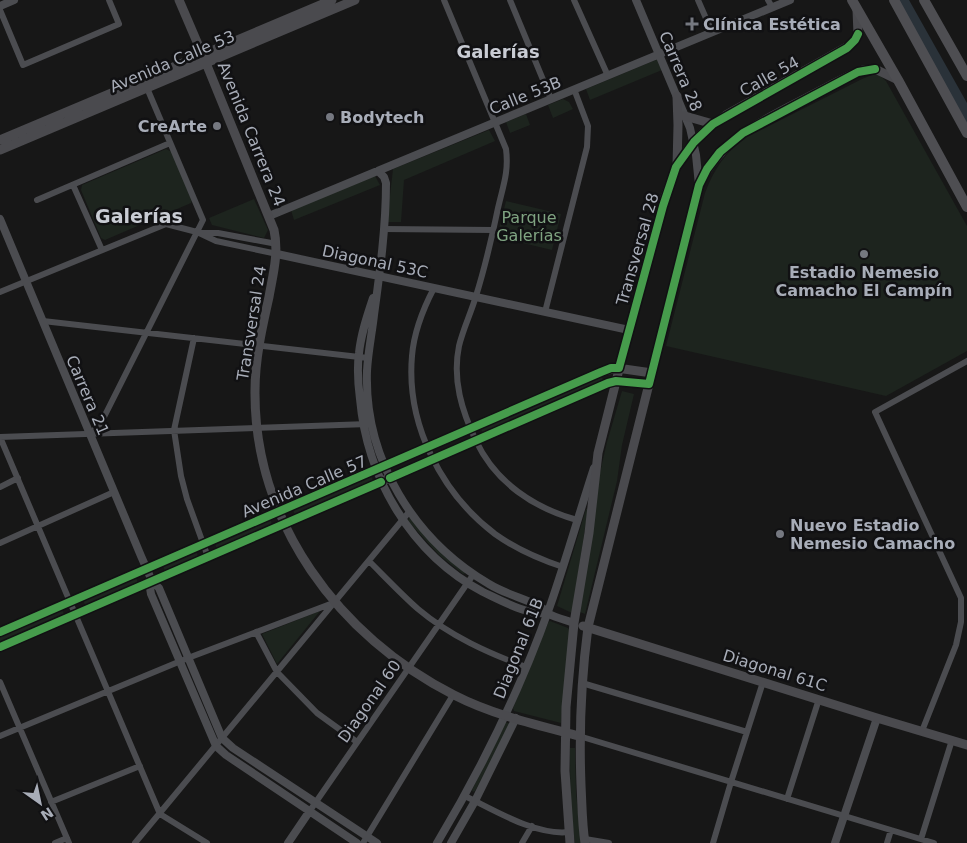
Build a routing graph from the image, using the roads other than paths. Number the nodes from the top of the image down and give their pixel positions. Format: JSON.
{"nodes":[{"id":1,"x":14,"y":0,"type":"edge"},
{"id":2,"x":109,"y":0,"type":"edge"},
{"id":3,"x":179,"y":0,"type":"edge"},
{"id":4,"x":332,"y":0,"type":"edge"},
{"id":5,"x":355,"y":0,"type":"edge"},
{"id":6,"x":444,"y":0,"type":"edge"},
{"id":7,"x":510,"y":0,"type":"edge"},
{"id":8,"x":574,"y":0,"type":"edge"},
{"id":9,"x":636,"y":0,"type":"edge"},
{"id":10,"x":698,"y":0,"type":"edge"},
{"id":11,"x":790,"y":0,"type":"edge"},
{"id":12,"x":894,"y":0,"type":"edge"},
{"id":13,"x":924,"y":0,"type":"edge"},
{"id":14,"x":855,"y":3,"type":"edge"},
{"id":15,"x":770,"y":4,"type":"edge"},
{"id":16,"x":0,"y":6,"type":"edge"},
{"id":17,"x":0,"y":10,"type":"edge"},
{"id":18,"x":712,"y":32,"type":"junction"},
{"id":19,"x":659,"y":54,"type":"junction"},
{"id":20,"x":204,"y":59,"type":"junction"},
{"id":21,"x":608,"y":76,"type":"junction"},
{"id":22,"x":967,"y":76,"type":"edge"},
{"id":23,"x":898,"y":80,"type":"junction"},
{"id":24,"x":147,"y":88,"type":"junction"},
{"id":25,"x":574,"y":90,"type":"junction"},
{"id":26,"x":677,"y":96,"type":"junction"},
{"id":27,"x":552,"y":99,"type":"junction"},
{"id":28,"x":686,"y":116,"type":"junction"},
{"id":29,"x":495,"y":122,"type":"junction"},
{"id":30,"x":713,"y":124,"type":"junction"},
{"id":31,"x":967,"y":134,"type":"edge"},
{"id":32,"x":0,"y":140,"type":"edge"},
{"id":33,"x":694,"y":142,"type":"junction"},
{"id":34,"x":170,"y":143,"type":"junction"},
{"id":35,"x":0,"y":150,"type":"edge"},
{"id":36,"x":676,"y":167,"type":"junction"},
{"id":37,"x":378,"y":171,"type":"junction"},
{"id":38,"x":73,"y":185,"type":"junction"},
{"id":39,"x":699,"y":185,"type":"junction"},
{"id":40,"x":37,"y":200,"type":"dead end"},
{"id":41,"x":967,"y":207,"type":"edge"},
{"id":42,"x":269,"y":216,"type":"junction"},
{"id":43,"x":0,"y":220,"type":"edge"},
{"id":44,"x":384,"y":229,"type":"junction"},
{"id":45,"x":493,"y":230,"type":"junction"},
{"id":46,"x":197,"y":232,"type":"junction"},
{"id":47,"x":277,"y":244,"type":"junction"},
{"id":48,"x":102,"y":250,"type":"junction"},
{"id":49,"x":276,"y":254,"type":"junction"},
{"id":50,"x":379,"y":277,"type":"junction"},
{"id":51,"x":26,"y":282,"type":"junction"},
{"id":52,"x":434,"y":288,"type":"junction"},
{"id":53,"x":0,"y":292,"type":"edge"},
{"id":54,"x":476,"y":297,"type":"junction"},
{"id":55,"x":545,"y":312,"type":"junction"},
{"id":56,"x":43,"y":321,"type":"junction"},
{"id":57,"x":629,"y":330,"type":"junction"},
{"id":58,"x":146,"y":333,"type":"junction"},
{"id":59,"x":194,"y":338,"type":"junction"},
{"id":60,"x":259,"y":346,"type":"junction"},
{"id":61,"x":359,"y":357,"type":"junction"},
{"id":62,"x":368,"y":358,"type":"junction"},
{"id":63,"x":967,"y":361,"type":"edge"},
{"id":64,"x":619,"y":368,"type":"junction"},
{"id":65,"x":652,"y":373,"type":"junction"},
{"id":66,"x":616,"y":381,"type":"junction"},
{"id":67,"x":649,"y":384,"type":"junction"},
{"id":68,"x":363,"y":424,"type":"junction"},
{"id":69,"x":372,"y":424,"type":"junction"},
{"id":70,"x":470,"y":428,"type":"junction"},
{"id":71,"x":257,"y":429,"type":"junction"},
{"id":72,"x":174,"y":430,"type":"junction"},
{"id":73,"x":90,"y":434,"type":"junction"},
{"id":74,"x":0,"y":437,"type":"edge"},
{"id":75,"x":476,"y":441,"type":"junction"},
{"id":76,"x":427,"y":447,"type":"junction"},
{"id":77,"x":598,"y":453,"type":"junction"},
{"id":78,"x":433,"y":459,"type":"junction"},
{"id":79,"x":380,"y":468,"type":"junction"},
{"id":80,"x":18,"y":478,"type":"junction"},
{"id":81,"x":385,"y":480,"type":"junction"},
{"id":82,"x":0,"y":487,"type":"edge"},
{"id":83,"x":114,"y":492,"type":"junction"},
{"id":84,"x":279,"y":512,"type":"junction"},
{"id":85,"x":409,"y":512,"type":"junction"},
{"id":86,"x":403,"y":520,"type":"junction"},
{"id":87,"x":577,"y":520,"type":"junction"},
{"id":88,"x":284,"y":524,"type":"junction"},
{"id":89,"x":38,"y":526,"type":"junction"},
{"id":90,"x":0,"y":543,"type":"edge"},
{"id":91,"x":203,"y":544,"type":"junction"},
{"id":92,"x":208,"y":557,"type":"junction"},
{"id":93,"x":369,"y":560,"type":"junction"},
{"id":94,"x":563,"y":567,"type":"junction"},
{"id":95,"x":146,"y":569,"type":"junction"},
{"id":96,"x":473,"y":574,"type":"junction"},
{"id":97,"x":152,"y":581,"type":"junction"},
{"id":98,"x":468,"y":582,"type":"junction"},
{"id":99,"x":70,"y":602,"type":"junction"},
{"id":100,"x":334,"y":602,"type":"junction"},
{"id":101,"x":547,"y":613,"type":"junction"},
{"id":102,"x":76,"y":614,"type":"junction"},
{"id":103,"x":574,"y":623,"type":"junction"},
{"id":104,"x":438,"y":624,"type":"junction"},
{"id":105,"x":588,"y":627,"type":"junction"},
{"id":106,"x":0,"y":632,"type":"edge"},
{"id":107,"x":256,"y":632,"type":"junction"},
{"id":108,"x":0,"y":647,"type":"edge"},
{"id":109,"x":188,"y":658,"type":"junction"},
{"id":110,"x":180,"y":662,"type":"junction"},
{"id":111,"x":526,"y":667,"type":"junction"},
{"id":112,"x":408,"y":668,"type":"junction"},
{"id":113,"x":276,"y":672,"type":"junction"},
{"id":114,"x":0,"y":682,"type":"edge"},
{"id":115,"x":763,"y":682,"type":"junction"},
{"id":116,"x":582,"y":683,"type":"junction"},
{"id":117,"x":108,"y":691,"type":"junction"},
{"id":118,"x":453,"y":695,"type":"junction"},
{"id":119,"x":819,"y":699,"type":"junction"},
{"id":120,"x":505,"y":715,"type":"junction"},
{"id":121,"x":516,"y":718,"type":"junction"},
{"id":122,"x":877,"y":718,"type":"junction"},
{"id":123,"x":20,"y":728,"type":"junction"},
{"id":124,"x":922,"y":731,"type":"junction"},
{"id":125,"x":565,"y":732,"type":"junction"},
{"id":126,"x":747,"y":732,"type":"junction"},
{"id":127,"x":0,"y":736,"type":"edge"},
{"id":128,"x":579,"y":736,"type":"junction"},
{"id":129,"x":222,"y":738,"type":"junction"},
{"id":130,"x":952,"y":740,"type":"junction"},
{"id":131,"x":357,"y":742,"type":"junction"},
{"id":132,"x":967,"y":745,"type":"edge"},
{"id":133,"x":216,"y":746,"type":"junction"},
{"id":134,"x":140,"y":766,"type":"junction"},
{"id":135,"x":731,"y":782,"type":"junction"},
{"id":136,"x":465,"y":796,"type":"junction"},
{"id":137,"x":787,"y":800,"type":"junction"},
{"id":138,"x":475,"y":801,"type":"junction"},
{"id":139,"x":51,"y":802,"type":"junction"},
{"id":140,"x":316,"y":802,"type":"junction"},
{"id":141,"x":309,"y":812,"type":"junction"},
{"id":142,"x":160,"y":814,"type":"junction"},
{"id":143,"x":844,"y":817,"type":"junction"},
{"id":144,"x":532,"y":826,"type":"junction"},
{"id":145,"x":891,"y":830,"type":"junction"},
{"id":146,"x":568,"y":832,"type":"junction"},
{"id":147,"x":921,"y":839,"type":"junction"},
{"id":148,"x":365,"y":840,"type":"edge"},
{"id":149,"x":68,"y":841,"type":"edge"},
{"id":150,"x":585,"y":841,"type":"edge"},
{"id":151,"x":56,"y":843,"type":"edge"},
{"id":152,"x":135,"y":843,"type":"edge"},
{"id":153,"x":207,"y":843,"type":"edge"},
{"id":154,"x":288,"y":843,"type":"edge"},
{"id":155,"x":358,"y":843,"type":"edge"},
{"id":156,"x":377,"y":843,"type":"edge"},
{"id":157,"x":438,"y":843,"type":"edge"},
{"id":158,"x":451,"y":843,"type":"edge"},
{"id":159,"x":522,"y":843,"type":"edge"},
{"id":160,"x":570,"y":843,"type":"edge"},
{"id":161,"x":609,"y":843,"type":"edge"},
{"id":162,"x":713,"y":843,"type":"edge"},
{"id":163,"x":835,"y":843,"type":"edge"},
{"id":164,"x":887,"y":843,"type":"edge"},
{"id":165,"x":934,"y":843,"type":"edge"}],
"edges":[{"from":1,"to":16,"type":"street"},
{"from":2,"to":17,"type":"street"},
{"from":3,"to":20,"type":"main road","name":"Avenida Carrera 24"},
{"from":4,"to":20,"type":"main road","name":"Avenida Calle 53"},
{"from":5,"to":20,"type":"main road","name":"Avenida Calle 53"},
{"from":6,"to":29,"type":"street"},
{"from":7,"to":27,"type":"street"},
{"from":8,"to":21,"type":"street"},
{"from":9,"to":19,"type":"street","name":"Carrera 28"},
{"from":10,"to":18,"type":"street"},
{"from":11,"to":15,"type":"street","name":"Calle 53B"},
{"from":12,"to":31,"type":"highway"},
{"from":13,"to":22,"type":"highway"},
{"from":14,"to":23,"type":"highway"},
{"from":14,"to":30,"type":"main road","name":"Calle 54"},
{"from":15,"to":18,"type":"street","name":"Calle 53B"},
{"from":18,"to":19,"type":"street","name":"Calle 53B"},
{"from":19,"to":21,"type":"street","name":"Calle 53B"},
{"from":19,"to":26,"type":"street","name":"Carrera 28"},
{"from":20,"to":24,"type":"main road","name":"Avenida Calle 53"},
{"from":20,"to":32,"type":"main road","name":"Avenida Calle 53"},
{"from":20,"to":42,"type":"main road","name":"Avenida Carrera 24"},
{"from":21,"to":25,"type":"street","name":"Calle 53B"},
{"from":23,"to":39,"type":"main road"},
{"from":23,"to":41,"type":"highway"},
{"from":24,"to":34,"type":"street"},
{"from":24,"to":35,"type":"main road","name":"Avenida Calle 53"},
{"from":25,"to":27,"type":"street","name":"Calle 53B"},
{"from":25,"to":55,"type":"street"},
{"from":26,"to":28,"type":"street","name":"Carrera 28"},
{"from":26,"to":36,"type":"main road"},
{"from":27,"to":29,"type":"street","name":"Calle 53B"},
{"from":28,"to":30,"type":"main road"},
{"from":28,"to":33,"type":"street","name":"Carrera 28"},
{"from":29,"to":37,"type":"street","name":"Calle 53B"},
{"from":29,"to":45,"type":"street"},
{"from":30,"to":33,"type":"main road","name":"Calle 54"},
{"from":33,"to":36,"type":"main road","name":"Transversal 28"},
{"from":33,"to":39,"type":"street","name":"Carrera 28"},
{"from":34,"to":38,"type":"street"},
{"from":34,"to":46,"type":"street"},
{"from":36,"to":57,"type":"main road","name":"Transversal 28"},
{"from":37,"to":42,"type":"street","name":"Calle 53B"},
{"from":37,"to":44,"type":"street"},
{"from":38,"to":40,"type":"street"},
{"from":38,"to":48,"type":"street"},
{"from":39,"to":65,"type":"main road"},
{"from":42,"to":47,"type":"main road","name":"Avenida Carrera 24"},
{"from":43,"to":51,"type":"street","name":"Carrera 21"},
{"from":44,"to":45,"type":"street"},
{"from":44,"to":50,"type":"street"},
{"from":45,"to":54,"type":"street"},
{"from":46,"to":47,"type":"street"},
{"from":46,"to":48,"type":"street"},
{"from":46,"to":49,"type":"street","name":"Diagonal 53C"},
{"from":46,"to":58,"type":"street"},
{"from":47,"to":49,"type":"main road","name":"Avenida Carrera 24"},
{"from":48,"to":51,"type":"street"},
{"from":49,"to":50,"type":"street","name":"Diagonal 53C"},
{"from":49,"to":60,"type":"main road","name":"Transversal 24"},
{"from":50,"to":52,"type":"street","name":"Diagonal 53C"},
{"from":50,"to":61,"type":"street"},
{"from":50,"to":62,"type":"street"},
{"from":51,"to":53,"type":"street"},
{"from":51,"to":56,"type":"street","name":"Carrera 21"},
{"from":52,"to":54,"type":"street","name":"Diagonal 53C"},
{"from":52,"to":76,"type":"street"},
{"from":54,"to":55,"type":"street","name":"Diagonal 53C"},
{"from":54,"to":70,"type":"street"},
{"from":55,"to":57,"type":"street","name":"Diagonal 53C"},
{"from":56,"to":58,"type":"street"},
{"from":56,"to":73,"type":"street","name":"Carrera 21"},
{"from":57,"to":64,"type":"main road","name":"Transversal 28"},
{"from":58,"to":59,"type":"street"},
{"from":58,"to":73,"type":"street"},
{"from":59,"to":60,"type":"street"},
{"from":59,"to":72,"type":"street"},
{"from":60,"to":61,"type":"street"},
{"from":60,"to":71,"type":"main road","name":"Transversal 24"},
{"from":61,"to":62,"type":"street"},
{"from":61,"to":68,"type":"street"},
{"from":62,"to":69,"type":"street"},
{"from":63,"to":124,"type":"street"},
{"from":64,"to":65,"type":"main road","name":"Avenida Calle 57"},
{"from":64,"to":66,"type":"main road","name":"Transversal 28"},
{"from":64,"to":70,"type":"main road","name":"Avenida Calle 57"},
{"from":65,"to":67,"type":"main road"},
{"from":66,"to":67,"type":"main road","name":"Avenida Calle 57"},
{"from":66,"to":75,"type":"main road","name":"Avenida Calle 57"},
{"from":66,"to":77,"type":"main road","name":"Transversal 28"},
{"from":67,"to":105,"type":"main road"},
{"from":68,"to":69,"type":"street"},
{"from":68,"to":71,"type":"street"},
{"from":68,"to":79,"type":"street"},
{"from":69,"to":79,"type":"street"},
{"from":70,"to":75,"type":"street"},
{"from":70,"to":76,"type":"main road","name":"Avenida Calle 57"},
{"from":71,"to":72,"type":"street"},
{"from":71,"to":84,"type":"main road","name":"Transversal 24"},
{"from":72,"to":73,"type":"street"},
{"from":72,"to":91,"type":"street"},
{"from":73,"to":74,"type":"street"},
{"from":73,"to":83,"type":"street","name":"Carrera 21"},
{"from":74,"to":80,"type":"street"},
{"from":75,"to":78,"type":"main road","name":"Avenida Calle 57"},
{"from":75,"to":87,"type":"street"},
{"from":76,"to":78,"type":"street"},
{"from":76,"to":79,"type":"main road","name":"Avenida Calle 57"},
{"from":77,"to":87,"type":"street","name":"Diagonal 61B"},
{"from":77,"to":103,"type":"main road","name":"Transversal 28"},
{"from":78,"to":81,"type":"main road","name":"Avenida Calle 57"},
{"from":78,"to":94,"type":"street"},
{"from":79,"to":81,"type":"street"},
{"from":79,"to":84,"type":"main road","name":"Avenida Calle 57"},
{"from":80,"to":82,"type":"street"},
{"from":80,"to":89,"type":"street"},
{"from":81,"to":85,"type":"street"},
{"from":81,"to":86,"type":"street"},
{"from":81,"to":88,"type":"main road","name":"Avenida Calle 57"},
{"from":83,"to":89,"type":"street"},
{"from":83,"to":95,"type":"street","name":"Carrera 21"},
{"from":84,"to":88,"type":"main road","name":"Transversal 24"},
{"from":84,"to":91,"type":"main road","name":"Avenida Calle 57"},
{"from":85,"to":86,"type":"street"},
{"from":85,"to":96,"type":"street"},
{"from":86,"to":93,"type":"street"},
{"from":86,"to":98,"type":"street"},
{"from":87,"to":94,"type":"street","name":"Diagonal 61B"},
{"from":88,"to":92,"type":"main road","name":"Avenida Calle 57"},
{"from":88,"to":100,"type":"main road","name":"Transversal 24"},
{"from":89,"to":90,"type":"street"},
{"from":89,"to":99,"type":"street"},
{"from":91,"to":92,"type":"street"},
{"from":91,"to":95,"type":"main road","name":"Avenida Calle 57"},
{"from":92,"to":97,"type":"main road","name":"Avenida Calle 57"},
{"from":93,"to":100,"type":"street"},
{"from":93,"to":104,"type":"street"},
{"from":94,"to":101,"type":"street","name":"Diagonal 61B"},
{"from":95,"to":97,"type":"street","name":"Carrera 21"},
{"from":95,"to":99,"type":"main road","name":"Avenida Calle 57"},
{"from":96,"to":98,"type":"street","name":"Diagonal 60"},
{"from":96,"to":101,"type":"street"},
{"from":97,"to":102,"type":"main road","name":"Avenida Calle 57"},
{"from":97,"to":109,"type":"street","name":"Carrera 21"},
{"from":97,"to":110,"type":"street","name":"Carrera 21"},
{"from":98,"to":101,"type":"street"},
{"from":98,"to":104,"type":"street","name":"Diagonal 60"},
{"from":99,"to":102,"type":"street"},
{"from":99,"to":106,"type":"main road","name":"Avenida Calle 57"},
{"from":100,"to":107,"type":"street"},
{"from":100,"to":112,"type":"main road","name":"Transversal 24"},
{"from":100,"to":113,"type":"street"},
{"from":101,"to":103,"type":"street"},
{"from":101,"to":111,"type":"street","name":"Diagonal 61B"},
{"from":102,"to":108,"type":"main road","name":"Avenida Calle 57"},
{"from":102,"to":117,"type":"street"},
{"from":103,"to":105,"type":"main road","name":"Diagonal 61C"},
{"from":103,"to":125,"type":"main road"},
{"from":104,"to":111,"type":"street"},
{"from":104,"to":112,"type":"street","name":"Diagonal 60"},
{"from":105,"to":115,"type":"main road","name":"Diagonal 61C"},
{"from":105,"to":116,"type":"main road"},
{"from":107,"to":109,"type":"street"},
{"from":107,"to":113,"type":"street"},
{"from":109,"to":110,"type":"street"},
{"from":109,"to":129,"type":"street","name":"Carrera 21"},
{"from":110,"to":117,"type":"street"},
{"from":110,"to":133,"type":"street","name":"Carrera 21"},
{"from":111,"to":120,"type":"street","name":"Diagonal 61B"},
{"from":112,"to":118,"type":"main road","name":"Transversal 24"},
{"from":112,"to":131,"type":"street","name":"Diagonal 60"},
{"from":113,"to":129,"type":"street"},
{"from":113,"to":131,"type":"street"},
{"from":114,"to":123,"type":"street"},
{"from":115,"to":119,"type":"main road","name":"Diagonal 61C"},
{"from":115,"to":126,"type":"street"},
{"from":116,"to":126,"type":"street"},
{"from":116,"to":128,"type":"main road"},
{"from":117,"to":123,"type":"street"},
{"from":117,"to":134,"type":"street"},
{"from":118,"to":120,"type":"main road","name":"Transversal 24"},
{"from":118,"to":148,"type":"street"},
{"from":119,"to":122,"type":"main road","name":"Diagonal 61C"},
{"from":119,"to":137,"type":"street"},
{"from":120,"to":121,"type":"main road","name":"Transversal 24"},
{"from":120,"to":136,"type":"street","name":"Diagonal 61B"},
{"from":121,"to":125,"type":"main road","name":"Transversal 24"},
{"from":121,"to":138,"type":"street","name":"Diagonal 61B"},
{"from":122,"to":124,"type":"main road","name":"Diagonal 61C"},
{"from":122,"to":143,"type":"street"},
{"from":123,"to":127,"type":"street"},
{"from":123,"to":139,"type":"street"},
{"from":124,"to":130,"type":"main road","name":"Diagonal 61C"},
{"from":125,"to":128,"type":"main road","name":"Transversal 24"},
{"from":125,"to":146,"type":"main road"},
{"from":126,"to":135,"type":"street"},
{"from":128,"to":135,"type":"street"},
{"from":128,"to":150,"type":"main road"},
{"from":129,"to":133,"type":"street"},
{"from":129,"to":140,"type":"street"},
{"from":130,"to":132,"type":"main road","name":"Diagonal 61C"},
{"from":130,"to":147,"type":"street"},
{"from":131,"to":140,"type":"street","name":"Diagonal 60"},
{"from":133,"to":141,"type":"street"},
{"from":133,"to":142,"type":"street"},
{"from":134,"to":139,"type":"street"},
{"from":134,"to":142,"type":"street"},
{"from":135,"to":137,"type":"street"},
{"from":135,"to":162,"type":"street"},
{"from":136,"to":138,"type":"street"},
{"from":136,"to":157,"type":"street","name":"Diagonal 61B"},
{"from":137,"to":143,"type":"street"},
{"from":138,"to":144,"type":"street"},
{"from":138,"to":158,"type":"street","name":"Diagonal 61B"},
{"from":139,"to":149,"type":"street"},
{"from":140,"to":141,"type":"street","name":"Diagonal 60"},
{"from":140,"to":148,"type":"street"},
{"from":141,"to":154,"type":"street","name":"Diagonal 60"},
{"from":141,"to":155,"type":"street"},
{"from":142,"to":152,"type":"street"},
{"from":142,"to":153,"type":"street"},
{"from":143,"to":145,"type":"street"},
{"from":143,"to":163,"type":"street"},
{"from":144,"to":146,"type":"street"},
{"from":144,"to":159,"type":"street"},
{"from":145,"to":147,"type":"street"},
{"from":145,"to":164,"type":"street"},
{"from":146,"to":160,"type":"main road"},
{"from":147,"to":165,"type":"street"},
{"from":148,"to":156,"type":"street"},
{"from":149,"to":151,"type":"street"},
{"from":150,"to":161,"type":"street"}]}
